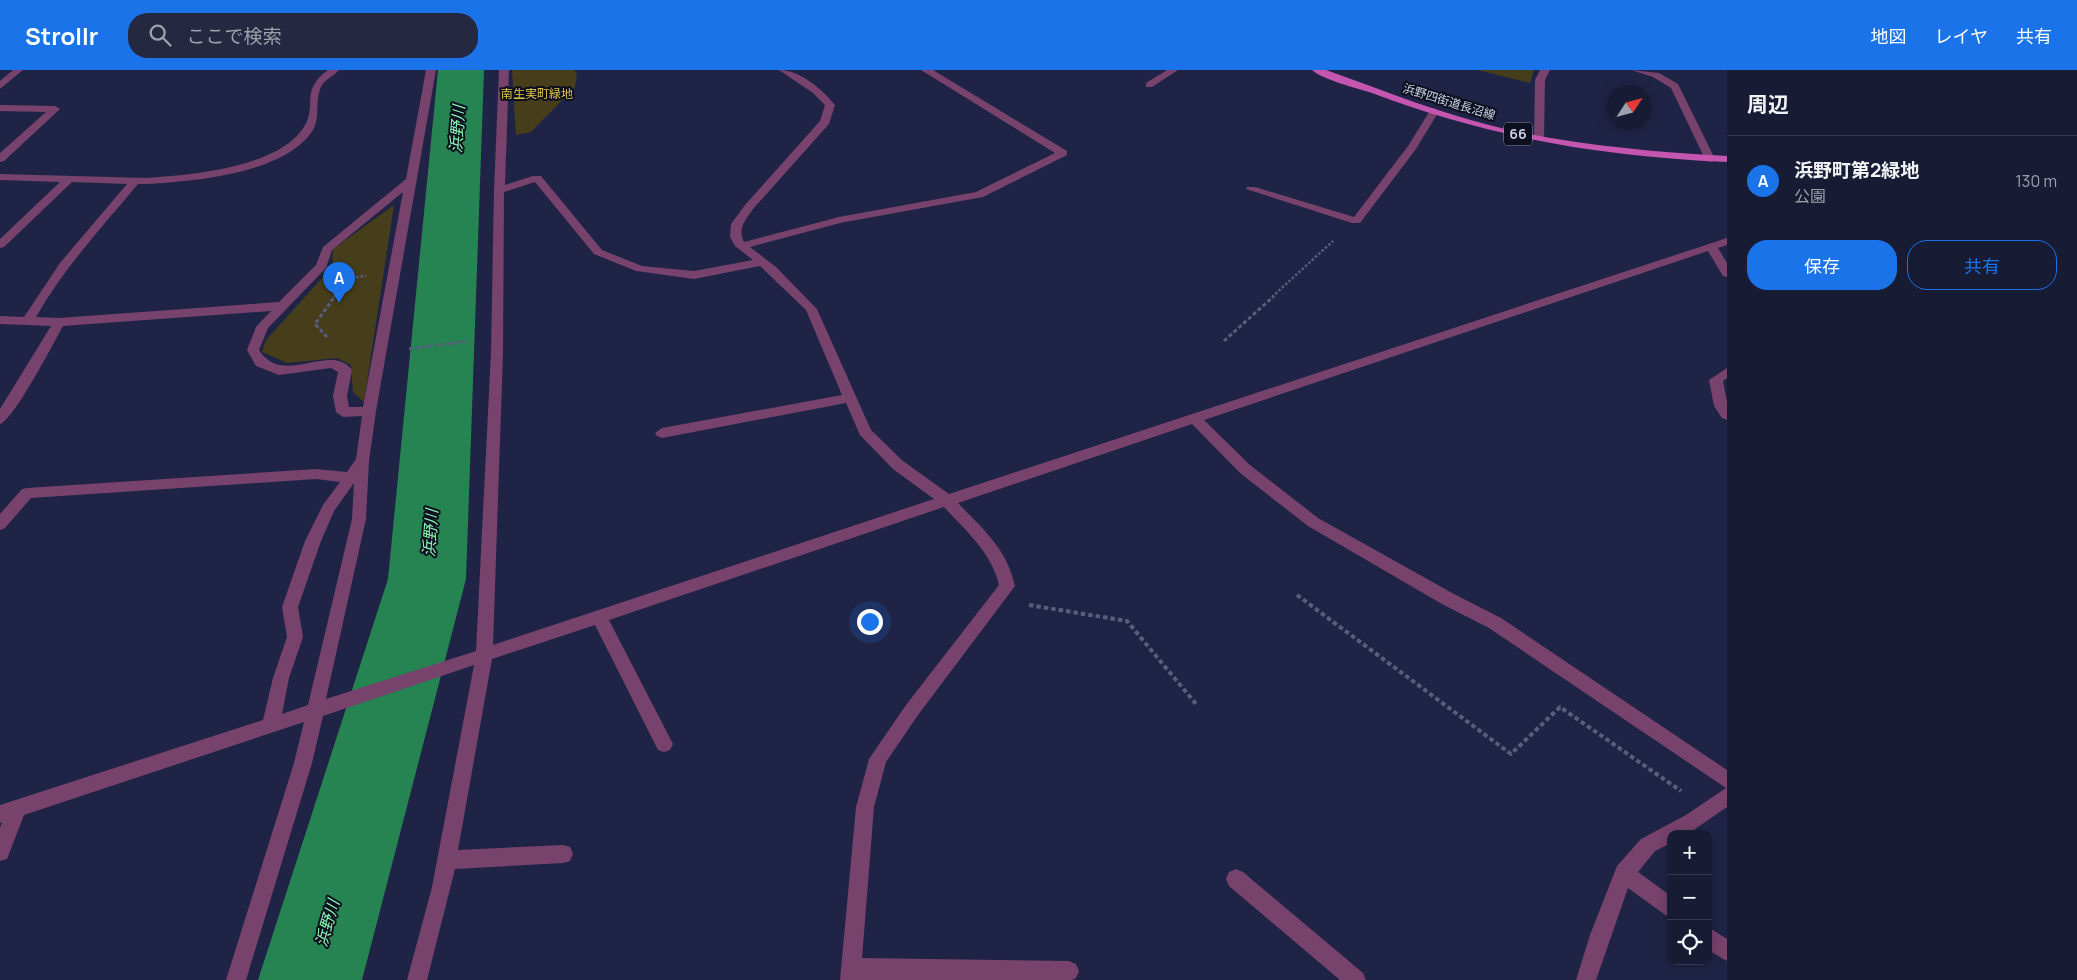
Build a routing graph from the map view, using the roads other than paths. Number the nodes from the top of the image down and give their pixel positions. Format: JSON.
{"nodes":[{"id":1,"x":18,"y":70,"type":"edge"},
{"id":2,"x":334,"y":70,"type":"edge"},
{"id":3,"x":431,"y":70,"type":"edge"},
{"id":4,"x":504,"y":70,"type":"edge"},
{"id":5,"x":784,"y":70,"type":"edge"},
{"id":6,"x":926,"y":70,"type":"edge"},
{"id":7,"x":1173,"y":70,"type":"edge"},
{"id":8,"x":1317,"y":70,"type":"edge"},
{"id":9,"x":1545,"y":70,"type":"edge"},
{"id":10,"x":1636,"y":70,"type":"edge"},
{"id":11,"x":1149,"y":85,"type":"dead end"},
{"id":12,"x":0,"y":86,"type":"edge"},
{"id":13,"x":0,"y":108,"type":"edge"},
{"id":14,"x":1434,"y":111,"type":"junction"},
{"id":15,"x":1539,"y":138,"type":"junction"},
{"id":16,"x":1710,"y":158,"type":"junction"},
{"id":17,"x":1727,"y":159,"type":"edge"},
{"id":18,"x":0,"y":160,"type":"edge"},
{"id":19,"x":0,"y":177,"type":"edge"},
{"id":20,"x":69,"y":179,"type":"junction"},
{"id":21,"x":134,"y":181,"type":"junction"},
{"id":22,"x":410,"y":181,"type":"junction"},
{"id":23,"x":1251,"y":189,"type":"dead end"},
{"id":24,"x":499,"y":190,"type":"junction"},
{"id":25,"x":1727,"y":241,"type":"edge"},
{"id":26,"x":0,"y":245,"type":"edge"},
{"id":27,"x":741,"y":246,"type":"junction"},
{"id":28,"x":1711,"y":246,"type":"junction"},
{"id":29,"x":764,"y":262,"type":"junction"},
{"id":30,"x":1727,"y":273,"type":"edge"},
{"id":31,"x":282,"y":306,"type":"junction"},
{"id":32,"x":0,"y":320,"type":"edge"},
{"id":33,"x":28,"y":321,"type":"junction"},
{"id":34,"x":59,"y":322,"type":"junction"},
{"id":35,"x":1727,"y":372,"type":"edge"},
{"id":36,"x":850,"y":398,"type":"junction"},
{"id":37,"x":369,"y":411,"type":"junction"},
{"id":38,"x":1727,"y":414,"type":"edge"},
{"id":39,"x":1195,"y":418,"type":"junction"},
{"id":40,"x":0,"y":419,"type":"edge"},
{"id":41,"x":662,"y":433,"type":"dead end"},
{"id":42,"x":363,"y":460,"type":"junction"},
{"id":43,"x":352,"y":478,"type":"junction"},
{"id":44,"x":946,"y":500,"type":"junction"},
{"id":45,"x":0,"y":524,"type":"edge"},
{"id":46,"x":599,"y":617,"type":"junction"},
{"id":47,"x":484,"y":656,"type":"junction"},
{"id":48,"x":313,"y":712,"type":"junction"},
{"id":49,"x":271,"y":724,"type":"junction"},
{"id":50,"x":664,"y":744,"type":"dead end"},
{"id":51,"x":1727,"y":780,"type":"edge"},
{"id":52,"x":1727,"y":796,"type":"edge"},
{"id":53,"x":8,"y":811,"type":"edge"},
{"id":54,"x":0,"y":852,"type":"edge"},
{"id":55,"x":563,"y":854,"type":"dead end"},
{"id":56,"x":447,"y":860,"type":"junction"},
{"id":57,"x":1624,"y":874,"type":"junction"},
{"id":58,"x":1236,"y":879,"type":"dead end"},
{"id":59,"x":1667,"y":906,"type":"edge"},
{"id":60,"x":1712,"y":940,"type":"edge"},
{"id":61,"x":1727,"y":951,"type":"edge"},
{"id":62,"x":1069,"y":971,"type":"dead end"},
{"id":63,"x":850,"y":974,"type":"edge"},
{"id":64,"x":236,"y":980,"type":"edge"},
{"id":65,"x":417,"y":980,"type":"edge"},
{"id":66,"x":1356,"y":980,"type":"edge"},
{"id":67,"x":1586,"y":980,"type":"edge"}],
"edges":[{"from":1,"to":12,"type":"street"},
{"from":2,"to":21,"type":"street"},
{"from":3,"to":22,"type":"street"},
{"from":4,"to":24,"type":"street"},
{"from":5,"to":27,"type":"street"},
{"from":6,"to":27,"type":"street"},
{"from":7,"to":11,"type":"street"},
{"from":8,"to":14,"type":"main road","name":"浜野四街道長沼線","number":"66"},
{"from":9,"to":15,"type":"street"},
{"from":10,"to":16,"type":"street"},
{"from":13,"to":18,"type":"street"},
{"from":14,"to":15,"type":"main road","name":"浜野四街道長沼線","number":"66"},
{"from":14,"to":23,"type":"street"},
{"from":15,"to":16,"type":"main road","name":"浜野四街道長沼線","number":"66"},
{"from":16,"to":17,"type":"main road","name":"浜野四街道長沼線","number":"66"},
{"from":19,"to":20,"type":"street"},
{"from":20,"to":21,"type":"street"},
{"from":20,"to":26,"type":"street"},
{"from":21,"to":33,"type":"street"},
{"from":22,"to":31,"type":"street"},
{"from":22,"to":37,"type":"street"},
{"from":24,"to":29,"type":"street"},
{"from":24,"to":47,"type":"street"},
{"from":25,"to":28,"type":"street"},
{"from":27,"to":29,"type":"street"},
{"from":28,"to":30,"type":"street"},
{"from":28,"to":39,"type":"street"},
{"from":29,"to":36,"type":"street"},
{"from":31,"to":34,"type":"street"},
{"from":31,"to":37,"type":"street"},
{"from":32,"to":33,"type":"street"},
{"from":33,"to":34,"type":"street"},
{"from":34,"to":40,"type":"street"},
{"from":35,"to":38,"type":"street"},
{"from":36,"to":41,"type":"street"},
{"from":36,"to":44,"type":"street"},
{"from":37,"to":42,"type":"street"},
{"from":39,"to":44,"type":"street"},
{"from":39,"to":51,"type":"street"},
{"from":42,"to":43,"type":"street"},
{"from":42,"to":48,"type":"street"},
{"from":43,"to":45,"type":"street"},
{"from":43,"to":49,"type":"street"},
{"from":44,"to":46,"type":"street"},
{"from":44,"to":63,"type":"street"},
{"from":46,"to":47,"type":"street"},
{"from":46,"to":50,"type":"street"},
{"from":47,"to":48,"type":"street"},
{"from":47,"to":56,"type":"street"},
{"from":48,"to":49,"type":"street"},
{"from":48,"to":64,"type":"street"},
{"from":49,"to":53,"type":"street"},
{"from":52,"to":57,"type":"street"},
{"from":53,"to":54,"type":"street"},
{"from":55,"to":56,"type":"street"},
{"from":56,"to":65,"type":"street"},
{"from":57,"to":59,"type":"street"},
{"from":57,"to":67,"type":"street"},
{"from":58,"to":66,"type":"street"},
{"from":60,"to":61,"type":"street"},
{"from":62,"to":63,"type":"street"}]}
